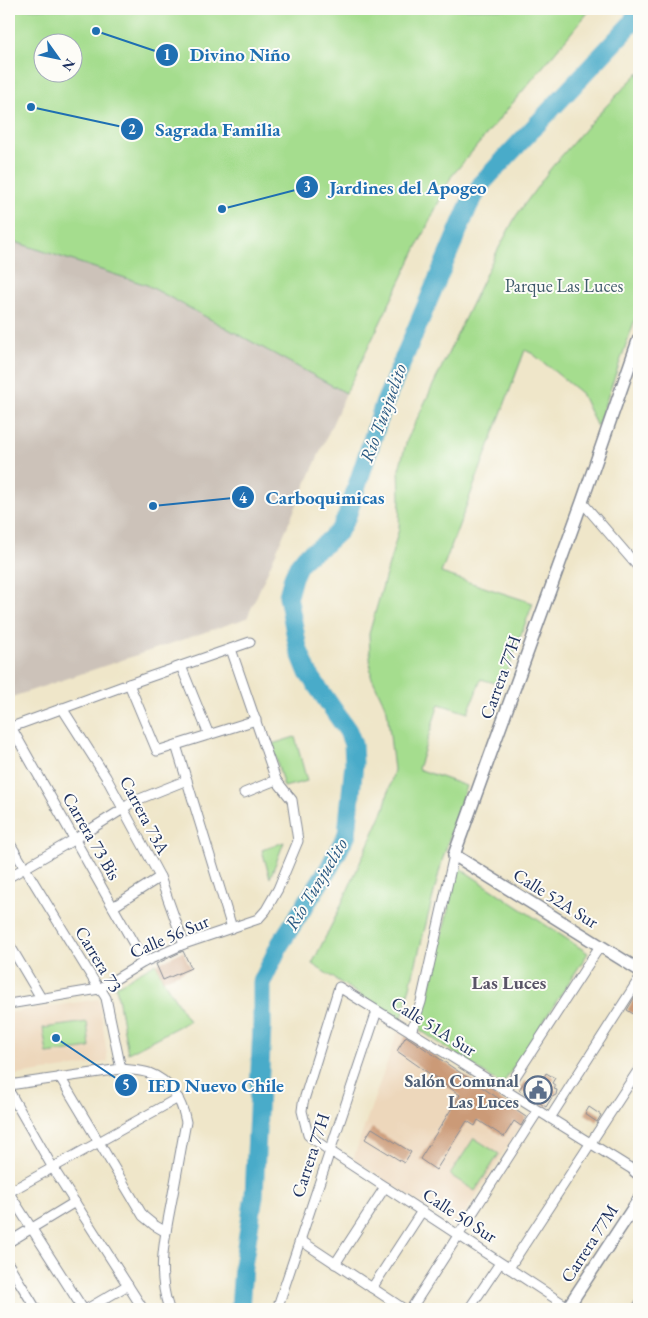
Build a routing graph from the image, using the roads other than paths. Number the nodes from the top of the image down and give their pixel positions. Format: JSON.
{"nodes":[{"id":1,"x":639,"y":338,"type":"edge"},
{"id":2,"x":582,"y":502,"type":"junction"},
{"id":3,"x":639,"y":568,"type":"edge"},
{"id":4,"x":250,"y":642,"type":"dead end"},
{"id":5,"x":231,"y":649,"type":"junction"},
{"id":6,"x":181,"y":666,"type":"junction"},
{"id":7,"x":129,"y":684,"type":"junction"},
{"id":8,"x":62,"y":708,"type":"junction"},
{"id":9,"x":256,"y":720,"type":"junction"},
{"id":10,"x":10,"y":727,"type":"edge"},
{"id":11,"x":209,"y":735,"type":"junction"},
{"id":12,"x":176,"y":745,"type":"junction"},
{"id":13,"x":186,"y":780,"type":"junction"},
{"id":14,"x":276,"y":780,"type":"junction"},
{"id":15,"x":244,"y":793,"type":"dead end"},
{"id":16,"x":123,"y":809,"type":"junction"},
{"id":17,"x":75,"y":839,"type":"junction"},
{"id":18,"x":9,"y":842,"type":"edge"},
{"id":19,"x":454,"y":856,"type":"junction"},
{"id":20,"x":25,"y":868,"type":"junction"},
{"id":21,"x":9,"y":877,"type":"edge"},
{"id":22,"x":160,"y":877,"type":"junction"},
{"id":23,"x":113,"y":907,"type":"junction"},
{"id":24,"x":232,"y":928,"type":"junction"},
{"id":25,"x":9,"y":944,"type":"edge"},
{"id":26,"x":184,"y":944,"type":"junction"},
{"id":27,"x":600,"y":946,"type":"junction"},
{"id":28,"x":144,"y":962,"type":"junction"},
{"id":29,"x":639,"y":970,"type":"edge"},
{"id":30,"x":639,"y":979,"type":"edge"},
{"id":31,"x":338,"y":987,"type":"joint"},
{"id":32,"x":99,"y":989,"type":"junction"},
{"id":33,"x":41,"y":998,"type":"junction"},
{"id":34,"x":9,"y":1004,"type":"edge"},
{"id":35,"x":377,"y":1011,"type":"junction"},
{"id":36,"x":411,"y":1032,"type":"junction"},
{"id":37,"x":121,"y":1069,"type":"junction"},
{"id":38,"x":639,"y":1069,"type":"edge"},
{"id":39,"x":60,"y":1077,"type":"junction"},
{"id":40,"x":9,"y":1084,"type":"edge"},
{"id":41,"x":9,"y":1091,"type":"edge"},
{"id":42,"x":506,"y":1091,"type":"junction"},
{"id":43,"x":178,"y":1098,"type":"junction"},
{"id":44,"x":538,"y":1111,"type":"junction"},
{"id":45,"x":550,"y":1118,"type":"junction"},
{"id":46,"x":99,"y":1142,"type":"junction"},
{"id":47,"x":590,"y":1144,"type":"junction"},
{"id":48,"x":330,"y":1151,"type":"junction"},
{"id":49,"x":53,"y":1168,"type":"junction"},
{"id":50,"x":638,"y":1170,"type":"edge"},
{"id":51,"x":385,"y":1187,"type":"junction"},
{"id":52,"x":9,"y":1193,"type":"edge"},
{"id":53,"x":639,"y":1198,"type":"edge"},
{"id":54,"x":75,"y":1202,"type":"junction"},
{"id":55,"x":422,"y":1211,"type":"junction"},
{"id":56,"x":31,"y":1229,"type":"junction"},
{"id":57,"x":166,"y":1232,"type":"junction"},
{"id":58,"x":458,"y":1235,"type":"junction"},
{"id":59,"x":300,"y":1240,"type":"junction"},
{"id":60,"x":9,"y":1242,"type":"edge"},
{"id":61,"x":500,"y":1263,"type":"junction"},
{"id":62,"x":335,"y":1264,"type":"junction"},
{"id":63,"x":9,"y":1265,"type":"edge"},
{"id":64,"x":509,"y":1268,"type":"junction"},
{"id":65,"x":128,"y":1285,"type":"junction"},
{"id":66,"x":372,"y":1288,"type":"junction"},
{"id":67,"x":639,"y":1304,"type":"edge"},
{"id":68,"x":569,"y":1308,"type":"edge"},
{"id":69,"x":36,"y":1309,"type":"edge"},
{"id":70,"x":83,"y":1309,"type":"edge"},
{"id":71,"x":87,"y":1309,"type":"edge"},
{"id":72,"x":144,"y":1309,"type":"edge"},
{"id":73,"x":169,"y":1309,"type":"edge"},
{"id":74,"x":277,"y":1309,"type":"edge"},
{"id":75,"x":404,"y":1309,"type":"edge"},
{"id":76,"x":411,"y":1309,"type":"edge"},
{"id":77,"x":470,"y":1309,"type":"edge"},
{"id":78,"x":636,"y":1309,"type":"edge"}],
"edges":[{"from":1,"to":2,"type":"street","name":"Carrera 77H"},
{"from":2,"to":3,"type":"street"},
{"from":2,"to":19,"type":"street","name":"Carrera 77H"},
{"from":4,"to":5,"type":"street"},
{"from":5,"to":6,"type":"street"},
{"from":5,"to":9,"type":"street"},
{"from":6,"to":7,"type":"street"},
{"from":6,"to":11,"type":"street"},
{"from":7,"to":8,"type":"street"},
{"from":7,"to":12,"type":"street"},
{"from":8,"to":10,"type":"street"},
{"from":8,"to":16,"type":"street","name":"Carrera 73A"},
{"from":9,"to":11,"type":"street"},
{"from":9,"to":14,"type":"street"},
{"from":10,"to":17,"type":"street","name":"Carrera 73 Bis"},
{"from":11,"to":12,"type":"street"},
{"from":12,"to":13,"type":"street"},
{"from":13,"to":16,"type":"street"},
{"from":13,"to":24,"type":"street"},
{"from":14,"to":15,"type":"street"},
{"from":14,"to":24,"type":"street","name":"Calle 56 Sur"},
{"from":16,"to":17,"type":"street"},
{"from":16,"to":22,"type":"street","name":"Carrera 73A"},
{"from":17,"to":20,"type":"street"},
{"from":17,"to":23,"type":"street","name":"Carrera 73 Bis"},
{"from":18,"to":20,"type":"street","name":"Carrera 73"},
{"from":19,"to":27,"type":"street","name":"Calle 52A Sur"},
{"from":19,"to":36,"type":"street","name":"Carrera 77H"},
{"from":20,"to":21,"type":"street"},
{"from":20,"to":32,"type":"street","name":"Carrera 73"},
{"from":22,"to":23,"type":"street"},
{"from":22,"to":26,"type":"street","name":"Carrera 73A"},
{"from":23,"to":28,"type":"street","name":"Carrera 73 Bis"},
{"from":24,"to":26,"type":"street","name":"Calle 56 Sur"},
{"from":25,"to":33,"type":"street"},
{"from":26,"to":28,"type":"street","name":"Calle 56 Sur"},
{"from":27,"to":29,"type":"street","name":"Calle 52A Sur"},
{"from":27,"to":42,"type":"street"},
{"from":28,"to":32,"type":"street","name":"Calle 56 Sur"},
{"from":30,"to":45,"type":"street"},
{"from":31,"to":35,"type":"street","name":"Calle 51A Sur"},
{"from":31,"to":48,"type":"street","name":"Calle 50 Sur"},
{"from":32,"to":33,"type":"street","name":"Calle 56 Sur"},
{"from":32,"to":37,"type":"street","name":"Carrera 73"},
{"from":33,"to":34,"type":"street","name":"Calle 56 Sur"},
{"from":35,"to":36,"type":"street","name":"Calle 51A Sur"},
{"from":35,"to":48,"type":"street","name":"Carrera 77H"},
{"from":36,"to":42,"type":"street","name":"Calle 51A Sur"},
{"from":37,"to":39,"type":"street"},
{"from":37,"to":43,"type":"street"},
{"from":38,"to":47,"type":"street"},
{"from":39,"to":40,"type":"street"},
{"from":39,"to":46,"type":"street"},
{"from":41,"to":49,"type":"street"},
{"from":42,"to":44,"type":"street","name":"Calle 51A Sur"},
{"from":43,"to":46,"type":"street"},
{"from":43,"to":57,"type":"street"},
{"from":44,"to":45,"type":"street","name":"Calle 51A Sur"},
{"from":44,"to":58,"type":"street"},
{"from":45,"to":47,"type":"street","name":"Calle 51A Sur"},
{"from":46,"to":49,"type":"street"},
{"from":46,"to":57,"type":"street"},
{"from":47,"to":50,"type":"street","name":"Calle 51A Sur"},
{"from":47,"to":64,"type":"street"},
{"from":48,"to":51,"type":"street","name":"Calle 50 Sur"},
{"from":48,"to":59,"type":"street","name":"Carrera 77H"},
{"from":49,"to":52,"type":"street"},
{"from":49,"to":54,"type":"street"},
{"from":51,"to":55,"type":"street","name":"Calle 50 Sur"},
{"from":51,"to":62,"type":"street"},
{"from":52,"to":56,"type":"street"},
{"from":53,"to":68,"type":"street","name":"Carrera 77M"},
{"from":54,"to":56,"type":"street"},
{"from":54,"to":65,"type":"street"},
{"from":55,"to":58,"type":"street","name":"Calle 50 Sur"},
{"from":55,"to":66,"type":"street"},
{"from":56,"to":60,"type":"street"},
{"from":56,"to":70,"type":"street"},
{"from":57,"to":73,"type":"street"},
{"from":58,"to":61,"type":"street","name":"Calle 50 Sur"},
{"from":58,"to":76,"type":"street"},
{"from":59,"to":62,"type":"street"},
{"from":59,"to":74,"type":"street","name":"Carrera 77H"},
{"from":61,"to":64,"type":"street","name":"Calle 50 Sur"},
{"from":61,"to":77,"type":"street"},
{"from":62,"to":66,"type":"street"},
{"from":63,"to":69,"type":"street"},
{"from":64,"to":68,"type":"street","name":"Calle 50 Sur"},
{"from":65,"to":71,"type":"street"},
{"from":65,"to":72,"type":"street"},
{"from":66,"to":75,"type":"street"},
{"from":67,"to":78,"type":"street"}]}
